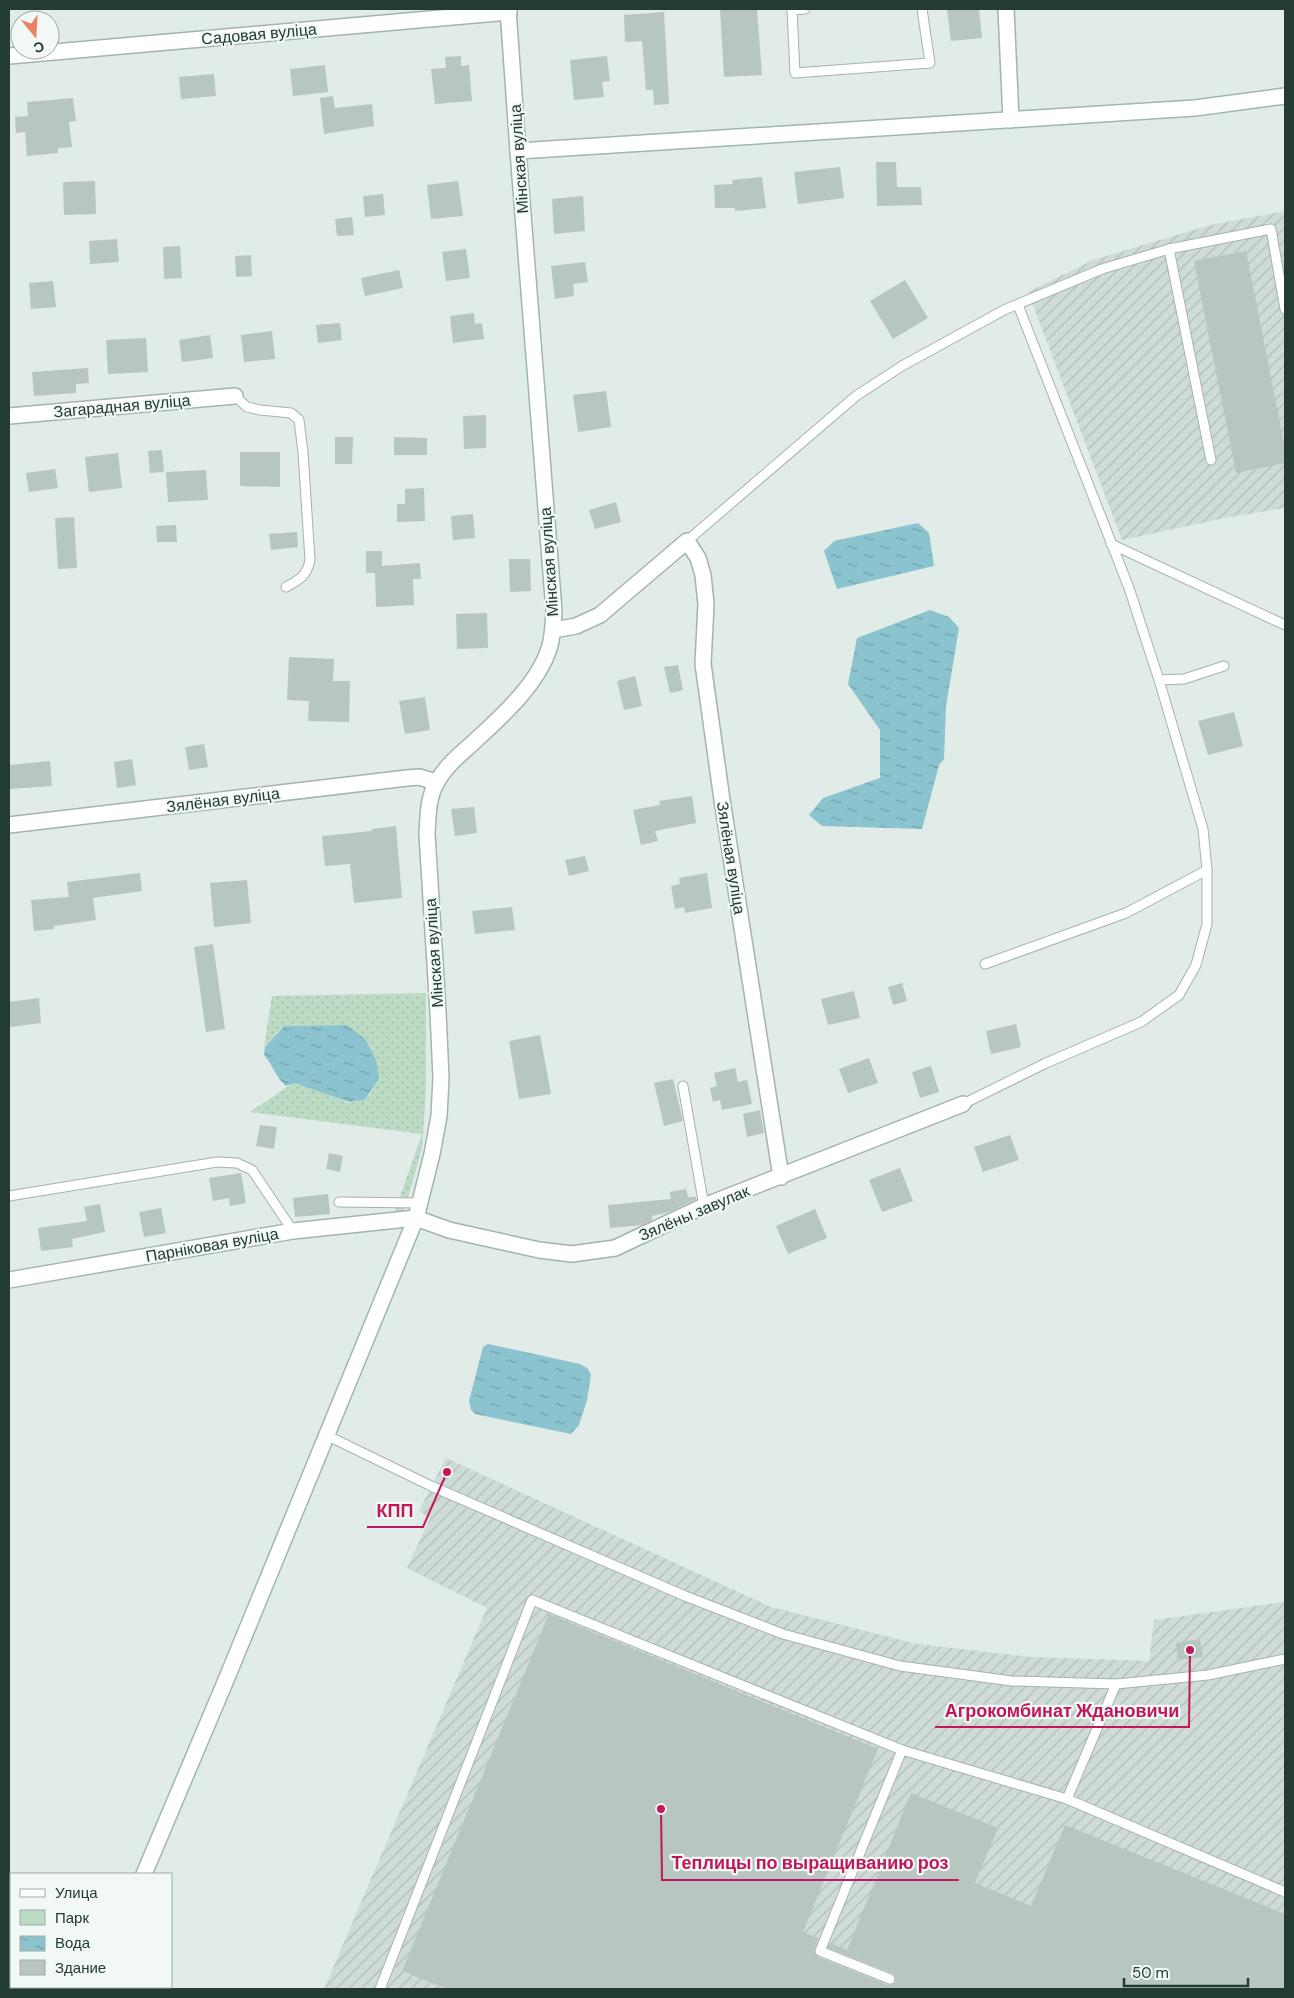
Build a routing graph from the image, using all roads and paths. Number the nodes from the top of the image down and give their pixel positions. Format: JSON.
{"nodes":[{"id":1,"x":805,"y":9,"type":"edge"},
{"id":2,"x":922,"y":9,"type":"edge"},
{"id":3,"x":1006,"y":9,"type":"edge"},
{"id":4,"x":509,"y":10,"type":"edge"},
{"id":5,"x":9,"y":56,"type":"edge"},
{"id":6,"x":1285,"y":96,"type":"edge"},
{"id":7,"x":1011,"y":120,"type":"junction"},
{"id":8,"x":518,"y":151,"type":"junction"},
{"id":9,"x":1169,"y":249,"type":"junction"},
{"id":10,"x":1018,"y":305,"type":"junction"},
{"id":11,"x":1285,"y":309,"type":"edge"},
{"id":12,"x":235,"y":396,"type":"joint"},
{"id":13,"x":9,"y":416,"type":"edge"},
{"id":14,"x":1211,"y":460,"type":"dead end"},
{"id":15,"x":688,"y":541,"type":"junction"},
{"id":16,"x":1112,"y":544,"type":"junction"},
{"id":17,"x":286,"y":587,"type":"dead end"},
{"id":18,"x":1285,"y":625,"type":"edge"},
{"id":19,"x":553,"y":630,"type":"junction"},
{"id":20,"x":1224,"y":666,"type":"dead end"},
{"id":21,"x":1159,"y":680,"type":"junction"},
{"id":22,"x":436,"y":782,"type":"junction"},
{"id":23,"x":9,"y":825,"type":"edge"},
{"id":24,"x":1207,"y":870,"type":"junction"},
{"id":25,"x":986,"y":964,"type":"dead end"},
{"id":26,"x":683,"y":1086,"type":"dead end"},
{"id":27,"x":963,"y":1104,"type":"joint"},
{"id":28,"x":781,"y":1177,"type":"junction"},
{"id":29,"x":9,"y":1196,"type":"edge"},
{"id":30,"x":339,"y":1202,"type":"dead end"},
{"id":31,"x":420,"y":1204,"type":"junction"},
{"id":32,"x":704,"y":1206,"type":"junction"},
{"id":33,"x":293,"y":1231,"type":"junction"},
{"id":34,"x":9,"y":1280,"type":"edge"},
{"id":35,"x":326,"y":1435,"type":"junction"},
{"id":36,"x":1285,"y":1660,"type":"edge"},
{"id":37,"x":1116,"y":1684,"type":"junction"},
{"id":38,"x":902,"y":1750,"type":"junction"},
{"id":39,"x":1067,"y":1799,"type":"junction"},
{"id":40,"x":144,"y":1873,"type":"edge"},
{"id":41,"x":1285,"y":1892,"type":"edge"},
{"id":42,"x":890,"y":1979,"type":"dead end"},
{"id":43,"x":380,"y":1989,"type":"edge"}],
"edges":[{"from":1,"to":2,"type":"lane"},
{"from":3,"to":7,"type":"street"},
{"from":4,"to":5,"type":"street","name":"Садовая вуліца"},
{"from":4,"to":8,"type":"street","name":"Мінская вуліца"},
{"from":6,"to":7,"type":"street"},
{"from":7,"to":8,"type":"street"},
{"from":8,"to":19,"type":"street","name":"Мінская вуліца"},
{"from":9,"to":10,"type":"lane"},
{"from":9,"to":11,"type":"lane"},
{"from":9,"to":14,"type":"lane"},
{"from":10,"to":15,"type":"lane"},
{"from":10,"to":16,"type":"lane"},
{"from":12,"to":13,"type":"street","name":"Загарадная вуліца"},
{"from":12,"to":17,"type":"lane"},
{"from":15,"to":19,"type":"street"},
{"from":15,"to":28,"type":"street","name":"Зялёная вуліца"},
{"from":16,"to":18,"type":"lane"},
{"from":16,"to":21,"type":"lane"},
{"from":19,"to":22,"type":"street","name":"Мінская вуліца"},
{"from":20,"to":21,"type":"lane"},
{"from":21,"to":24,"type":"lane"},
{"from":22,"to":23,"type":"street","name":"Зялёная вуліца"},
{"from":22,"to":31,"type":"street","name":"Мінская вуліца"},
{"from":24,"to":25,"type":"lane"},
{"from":24,"to":27,"type":"lane"},
{"from":26,"to":32,"type":"lane"},
{"from":27,"to":28,"type":"street","name":"Зялёны завулак"},
{"from":28,"to":32,"type":"street","name":"Зялёны завулак"},
{"from":29,"to":33,"type":"lane"},
{"from":30,"to":31,"type":"lane"},
{"from":31,"to":32,"type":"street","name":"Зялёны завулак"},
{"from":31,"to":33,"type":"street","name":"Парніковая вуліца"},
{"from":31,"to":35,"type":"street","name":"Мінская вуліца"},
{"from":33,"to":34,"type":"street","name":"Парніковая вуліца"},
{"from":35,"to":37,"type":"lane"},
{"from":35,"to":40,"type":"street","name":"Мінская вуліца"},
{"from":36,"to":37,"type":"lane"},
{"from":37,"to":39,"type":"lane"},
{"from":38,"to":39,"type":"lane"},
{"from":38,"to":42,"type":"lane"},
{"from":38,"to":43,"type":"lane"},
{"from":39,"to":41,"type":"lane"}]}
